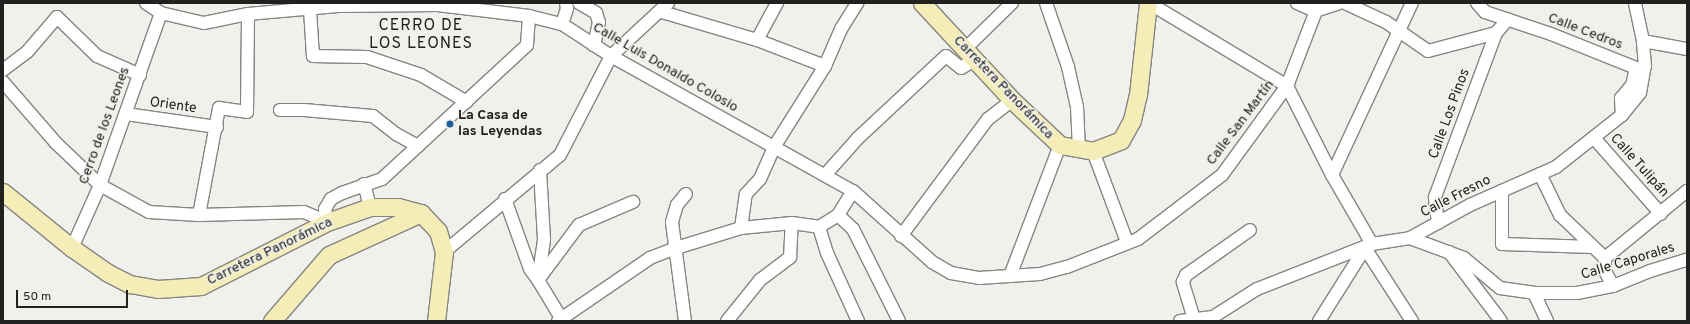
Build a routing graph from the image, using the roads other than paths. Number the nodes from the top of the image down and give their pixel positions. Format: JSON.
{"nodes":[{"id":1,"x":146,"y":3,"type":"edge"},
{"id":2,"x":566,"y":3,"type":"edge"},
{"id":3,"x":579,"y":3,"type":"edge"},
{"id":4,"x":777,"y":3,"type":"edge"},
{"id":5,"x":858,"y":3,"type":"edge"},
{"id":6,"x":922,"y":3,"type":"edge"},
{"id":7,"x":1012,"y":3,"type":"edge"},
{"id":8,"x":1046,"y":3,"type":"edge"},
{"id":9,"x":1148,"y":3,"type":"edge"},
{"id":10,"x":1297,"y":3,"type":"edge"},
{"id":11,"x":1340,"y":3,"type":"edge"},
{"id":12,"x":1345,"y":3,"type":"edge"},
{"id":13,"x":1412,"y":3,"type":"edge"},
{"id":14,"x":1478,"y":3,"type":"edge"},
{"id":15,"x":1635,"y":3,"type":"edge"},
{"id":16,"x":335,"y":5,"type":"edge"},
{"id":17,"x":665,"y":7,"type":"edge"},
{"id":18,"x":1317,"y":7,"type":"edge"},
{"id":19,"x":310,"y":10,"type":"junction"},
{"id":20,"x":161,"y":13,"type":"junction"},
{"id":21,"x":248,"y":14,"type":"junction"},
{"id":22,"x":529,"y":16,"type":"junction"},
{"id":23,"x":1508,"y":19,"type":"junction"},
{"id":24,"x":562,"y":24,"type":"junction"},
{"id":25,"x":1400,"y":32,"type":"junction"},
{"id":26,"x":1496,"y":33,"type":"junction"},
{"id":27,"x":757,"y":40,"type":"junction"},
{"id":28,"x":1643,"y":40,"type":"junction"},
{"id":29,"x":594,"y":45,"type":"junction"},
{"id":30,"x":1687,"y":48,"type":"edge"},
{"id":31,"x":970,"y":54,"type":"junction"},
{"id":32,"x":611,"y":56,"type":"junction"},
{"id":33,"x":824,"y":66,"type":"junction"},
{"id":34,"x":3,"y":70,"type":"edge"},
{"id":35,"x":140,"y":75,"type":"junction"},
{"id":36,"x":3,"y":82,"type":"edge"},
{"id":37,"x":1287,"y":86,"type":"junction"},
{"id":38,"x":1012,"y":100,"type":"junction"},
{"id":39,"x":467,"y":102,"type":"junction"},
{"id":40,"x":280,"y":110,"type":"dead end"},
{"id":41,"x":126,"y":114,"type":"junction"},
{"id":42,"x":1622,"y":115,"type":"junction"},
{"id":43,"x":217,"y":127,"type":"junction"},
{"id":44,"x":1594,"y":138,"type":"junction"},
{"id":45,"x":1060,"y":145,"type":"junction"},
{"id":46,"x":418,"y":146,"type":"junction"},
{"id":47,"x":774,"y":147,"type":"junction"},
{"id":48,"x":1086,"y":150,"type":"junction"},
{"id":49,"x":540,"y":170,"type":"junction"},
{"id":50,"x":1540,"y":174,"type":"junction"},
{"id":51,"x":825,"y":175,"type":"junction"},
{"id":52,"x":1332,"y":175,"type":"junction"},
{"id":53,"x":364,"y":184,"type":"junction"},
{"id":54,"x":100,"y":185,"type":"junction"},
{"id":55,"x":854,"y":191,"type":"junction"},
{"id":56,"x":1502,"y":191,"type":"junction"},
{"id":57,"x":1687,"y":191,"type":"edge"},
{"id":58,"x":3,"y":192,"type":"edge"},
{"id":59,"x":686,"y":194,"type":"dead end"},
{"id":60,"x":505,"y":199,"type":"junction"},
{"id":61,"x":633,"y":202,"type":"dead end"},
{"id":62,"x":370,"y":207,"type":"junction"},
{"id":63,"x":421,"y":213,"type":"junction"},
{"id":64,"x":1662,"y":214,"type":"junction"},
{"id":65,"x":199,"y":215,"type":"junction"},
{"id":66,"x":838,"y":215,"type":"junction"},
{"id":67,"x":327,"y":222,"type":"junction"},
{"id":68,"x":792,"y":223,"type":"junction"},
{"id":69,"x":1438,"y":223,"type":"junction"},
{"id":70,"x":819,"y":227,"type":"junction"},
{"id":71,"x":741,"y":228,"type":"junction"},
{"id":72,"x":1250,"y":230,"type":"dead end"},
{"id":73,"x":901,"y":236,"type":"junction"},
{"id":74,"x":1410,"y":238,"type":"junction"},
{"id":75,"x":1127,"y":242,"type":"junction"},
{"id":76,"x":1368,"y":246,"type":"junction"},
{"id":77,"x":1593,"y":247,"type":"junction"},
{"id":78,"x":72,"y":248,"type":"junction"},
{"id":79,"x":676,"y":248,"type":"junction"},
{"id":80,"x":1448,"y":250,"type":"junction"},
{"id":81,"x":444,"y":252,"type":"junction"},
{"id":82,"x":1605,"y":258,"type":"junction"},
{"id":83,"x":1687,"y":260,"type":"edge"},
{"id":84,"x":1010,"y":276,"type":"junction"},
{"id":85,"x":538,"y":280,"type":"junction"},
{"id":86,"x":1613,"y":286,"type":"junction"},
{"id":87,"x":1534,"y":293,"type":"junction"},
{"id":88,"x":1194,"y":319,"type":"junction"},
{"id":89,"x":559,"y":320,"type":"edge"},
{"id":90,"x":272,"y":321,"type":"edge"},
{"id":91,"x":436,"y":321,"type":"edge"},
{"id":92,"x":685,"y":321,"type":"edge"},
{"id":93,"x":727,"y":321,"type":"edge"},
{"id":94,"x":858,"y":321,"type":"edge"},
{"id":95,"x":900,"y":321,"type":"edge"},
{"id":96,"x":1180,"y":321,"type":"edge"},
{"id":97,"x":1319,"y":321,"type":"edge"},
{"id":98,"x":1412,"y":321,"type":"edge"},
{"id":99,"x":1501,"y":321,"type":"edge"},
{"id":100,"x":1547,"y":321,"type":"edge"}],
"edges":[{"from":1,"to":20,"type":"street","name":"Calle Luis Donaldo Colosio"},
{"from":2,"to":24,"type":"street"},
{"from":3,"to":29,"type":"street"},
{"from":4,"to":27,"type":"street"},
{"from":5,"to":33,"type":"street"},
{"from":6,"to":31,"type":"street","name":"Carretera Panorámica"},
{"from":7,"to":31,"type":"street"},
{"from":8,"to":48,"type":"street"},
{"from":9,"to":37,"type":"street"},
{"from":9,"to":48,"type":"street"},
{"from":10,"to":18,"type":"street"},
{"from":11,"to":18,"type":"street"},
{"from":12,"to":25,"type":"street"},
{"from":13,"to":25,"type":"street"},
{"from":14,"to":23,"type":"street","name":"Calle Cedros"},
{"from":15,"to":28,"type":"street","name":"Calle Fresno"},
{"from":16,"to":19,"type":"street","name":"Calle Luis Donaldo Colosio"},
{"from":16,"to":22,"type":"street","name":"Calle Luis Donaldo Colosio"},
{"from":17,"to":27,"type":"street"},
{"from":17,"to":32,"type":"street"},
{"from":18,"to":37,"type":"street","name":"Calle San Martín"},
{"from":19,"to":21,"type":"street","name":"Calle Luis Donaldo Colosio"},
{"from":19,"to":39,"type":"street"},
{"from":20,"to":21,"type":"street","name":"Calle Luis Donaldo Colosio"},
{"from":20,"to":35,"type":"street","name":"Cerro de los Leones"},
{"from":21,"to":43,"type":"street"},
{"from":22,"to":24,"type":"street","name":"Calle Luis Donaldo Colosio"},
{"from":22,"to":39,"type":"street"},
{"from":23,"to":26,"type":"street","name":"Calle Los Pinos"},
{"from":23,"to":42,"type":"street","name":"Calle Cedros"},
{"from":24,"to":29,"type":"street","name":"Calle Luis Donaldo Colosio"},
{"from":25,"to":26,"type":"street"},
{"from":25,"to":52,"type":"street"},
{"from":26,"to":69,"type":"street","name":"Calle Los Pinos"},
{"from":27,"to":33,"type":"street"},
{"from":28,"to":30,"type":"street"},
{"from":28,"to":42,"type":"street","name":"Calle Fresno"},
{"from":29,"to":32,"type":"street","name":"Calle Luis Donaldo Colosio"},
{"from":31,"to":38,"type":"street","name":"Carretera Panorámica"},
{"from":31,"to":51,"type":"street"},
{"from":32,"to":47,"type":"street","name":"Calle Luis Donaldo Colosio"},
{"from":32,"to":49,"type":"street"},
{"from":33,"to":47,"type":"street"},
{"from":34,"to":35,"type":"street"},
{"from":35,"to":41,"type":"street","name":"Cerro de los Leones"},
{"from":36,"to":54,"type":"street"},
{"from":37,"to":52,"type":"street"},
{"from":37,"to":75,"type":"street","name":"Calle San Martín"},
{"from":38,"to":45,"type":"street","name":"Carretera Panorámica"},
{"from":38,"to":73,"type":"street"},
{"from":39,"to":46,"type":"street"},
{"from":40,"to":46,"type":"street"},
{"from":41,"to":43,"type":"street","name":"Oriente"},
{"from":41,"to":54,"type":"street","name":"Cerro de los Leones"},
{"from":42,"to":44,"type":"street","name":"Calle Fresno"},
{"from":43,"to":65,"type":"street"},
{"from":44,"to":50,"type":"street","name":"Calle Fresno"},
{"from":44,"to":64,"type":"street","name":"Calle Tulipán"},
{"from":45,"to":48,"type":"street","name":"Carretera Panorámica"},
{"from":45,"to":84,"type":"street"},
{"from":46,"to":53,"type":"street"},
{"from":47,"to":51,"type":"street","name":"Calle Luis Donaldo Colosio"},
{"from":47,"to":71,"type":"street"},
{"from":48,"to":75,"type":"street"},
{"from":49,"to":60,"type":"street"},
{"from":49,"to":85,"type":"street"},
{"from":50,"to":56,"type":"street","name":"Calle Fresno"},
{"from":50,"to":77,"type":"street"},
{"from":51,"to":55,"type":"street","name":"Calle Luis Donaldo Colosio"},
{"from":52,"to":76,"type":"street"},
{"from":53,"to":62,"type":"street"},
{"from":53,"to":67,"type":"street"},
{"from":54,"to":65,"type":"street"},
{"from":54,"to":78,"type":"street","name":"Cerro de los Leones"},
{"from":55,"to":66,"type":"street"},
{"from":55,"to":73,"type":"street","name":"Calle Luis Donaldo Colosio"},
{"from":56,"to":69,"type":"street","name":"Calle Fresno"},
{"from":56,"to":77,"type":"street"},
{"from":57,"to":64,"type":"street"},
{"from":58,"to":78,"type":"street","name":"Carretera Panorámica"},
{"from":59,"to":79,"type":"street"},
{"from":60,"to":81,"type":"street"},
{"from":60,"to":85,"type":"street"},
{"from":61,"to":85,"type":"street"},
{"from":62,"to":63,"type":"street","name":"Carretera Panorámica"},
{"from":62,"to":67,"type":"street","name":"Carretera Panorámica"},
{"from":63,"to":81,"type":"street"},
{"from":63,"to":90,"type":"street"},
{"from":64,"to":82,"type":"street"},
{"from":65,"to":67,"type":"street"},
{"from":66,"to":70,"type":"street"},
{"from":66,"to":95,"type":"street"},
{"from":67,"to":78,"type":"street","name":"Carretera Panorámica"},
{"from":68,"to":70,"type":"street"},
{"from":68,"to":71,"type":"street"},
{"from":68,"to":93,"type":"street"},
{"from":69,"to":74,"type":"street","name":"Calle Fresno"},
{"from":70,"to":94,"type":"street"},
{"from":71,"to":79,"type":"street"},
{"from":72,"to":88,"type":"street"},
{"from":73,"to":84,"type":"street","name":"Calle Luis Donaldo Colosio"},
{"from":74,"to":76,"type":"street","name":"Calle Fresno"},
{"from":74,"to":80,"type":"street","name":"Calle Caporales"},
{"from":75,"to":84,"type":"street","name":"Calle Luis Donaldo Colosio"},
{"from":76,"to":88,"type":"street","name":"Calle Fresno"},
{"from":76,"to":97,"type":"street"},
{"from":76,"to":98,"type":"street"},
{"from":77,"to":82,"type":"street"},
{"from":79,"to":89,"type":"street"},
{"from":79,"to":92,"type":"street"},
{"from":80,"to":87,"type":"street","name":"Calle Caporales"},
{"from":80,"to":99,"type":"street"},
{"from":81,"to":91,"type":"street"},
{"from":82,"to":86,"type":"street"},
{"from":83,"to":86,"type":"street","name":"Calle Caporales"},
{"from":85,"to":89,"type":"street"},
{"from":86,"to":87,"type":"street","name":"Calle Caporales"},
{"from":87,"to":100,"type":"street"},
{"from":88,"to":96,"type":"street","name":"Calle Fresno"}]}
